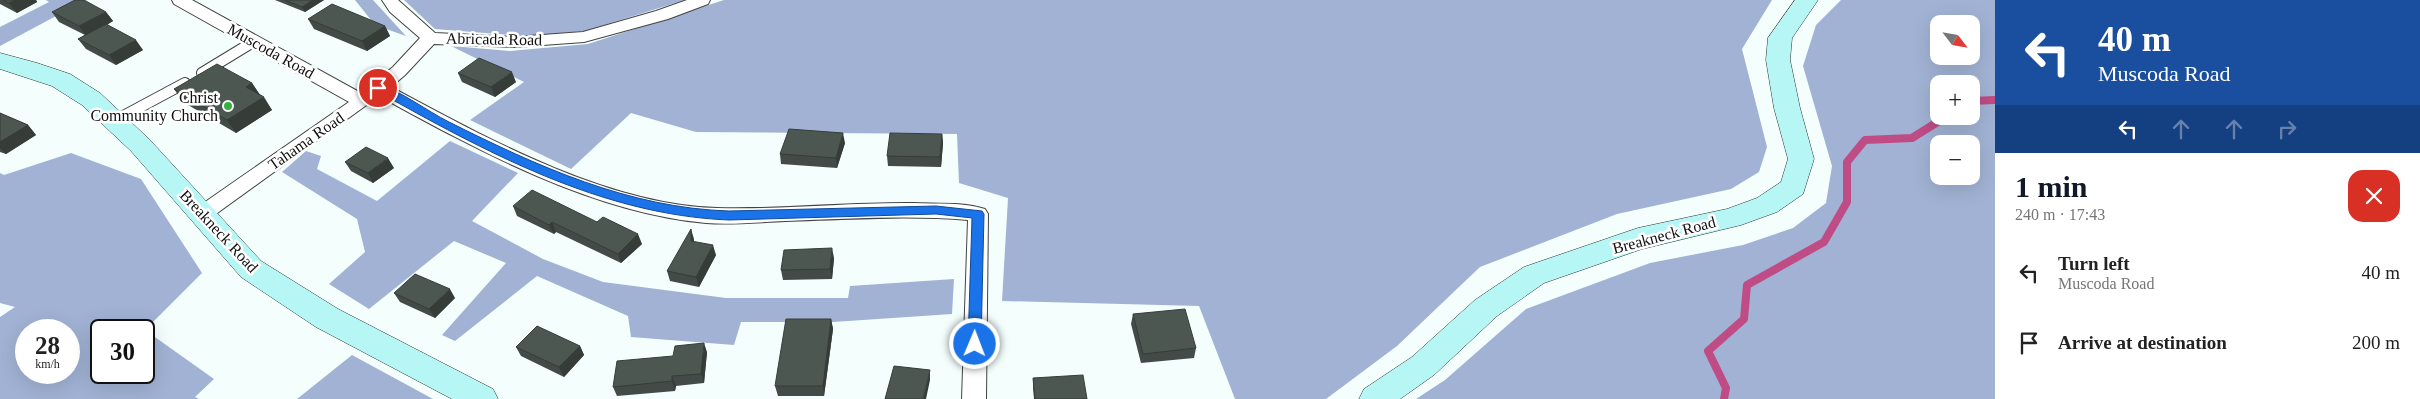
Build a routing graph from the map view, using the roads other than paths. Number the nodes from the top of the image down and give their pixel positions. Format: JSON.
{"nodes":[{"id":1,"x":180,"y":0,"type":"edge"},
{"id":2,"x":390,"y":0,"type":"edge"},
{"id":3,"x":702,"y":0,"type":"edge"},
{"id":4,"x":1807,"y":0,"type":"edge"},
{"id":5,"x":430,"y":38,"type":"junction"},
{"id":6,"x":253,"y":42,"type":"junction"},
{"id":7,"x":0,"y":61,"type":"edge"},
{"id":8,"x":378,"y":88,"type":"junction"},
{"id":9,"x":362,"y":101,"type":"junction"},
{"id":10,"x":116,"y":120,"type":"junction"},
{"id":11,"x":202,"y":214,"type":"junction"},
{"id":12,"x":482,"y":399,"type":"edge"},
{"id":13,"x":974,"y":399,"type":"edge"},
{"id":14,"x":1375,"y":399,"type":"edge"}],
"edges":[{"from":1,"to":6,"type":"street","name":"Muscoda Road"},
{"from":2,"to":5,"type":"street"},
{"from":3,"to":5,"type":"street","name":"Abricada Road"},
{"from":4,"to":14,"type":"street","name":"Breakneck Road"},
{"from":5,"to":8,"type":"street","name":"Tahama Road"},
{"from":6,"to":9,"type":"street","name":"Muscoda Road"},
{"from":6,"to":10,"type":"lane"},
{"from":7,"to":10,"type":"street","name":"Breakneck Road"},
{"from":8,"to":9,"type":"street","name":"Tahama Road"},
{"from":8,"to":13,"type":"street"},
{"from":9,"to":11,"type":"street","name":"Tahama Road"},
{"from":10,"to":11,"type":"street","name":"Breakneck Road"},
{"from":11,"to":12,"type":"street","name":"Breakneck Road"}]}
